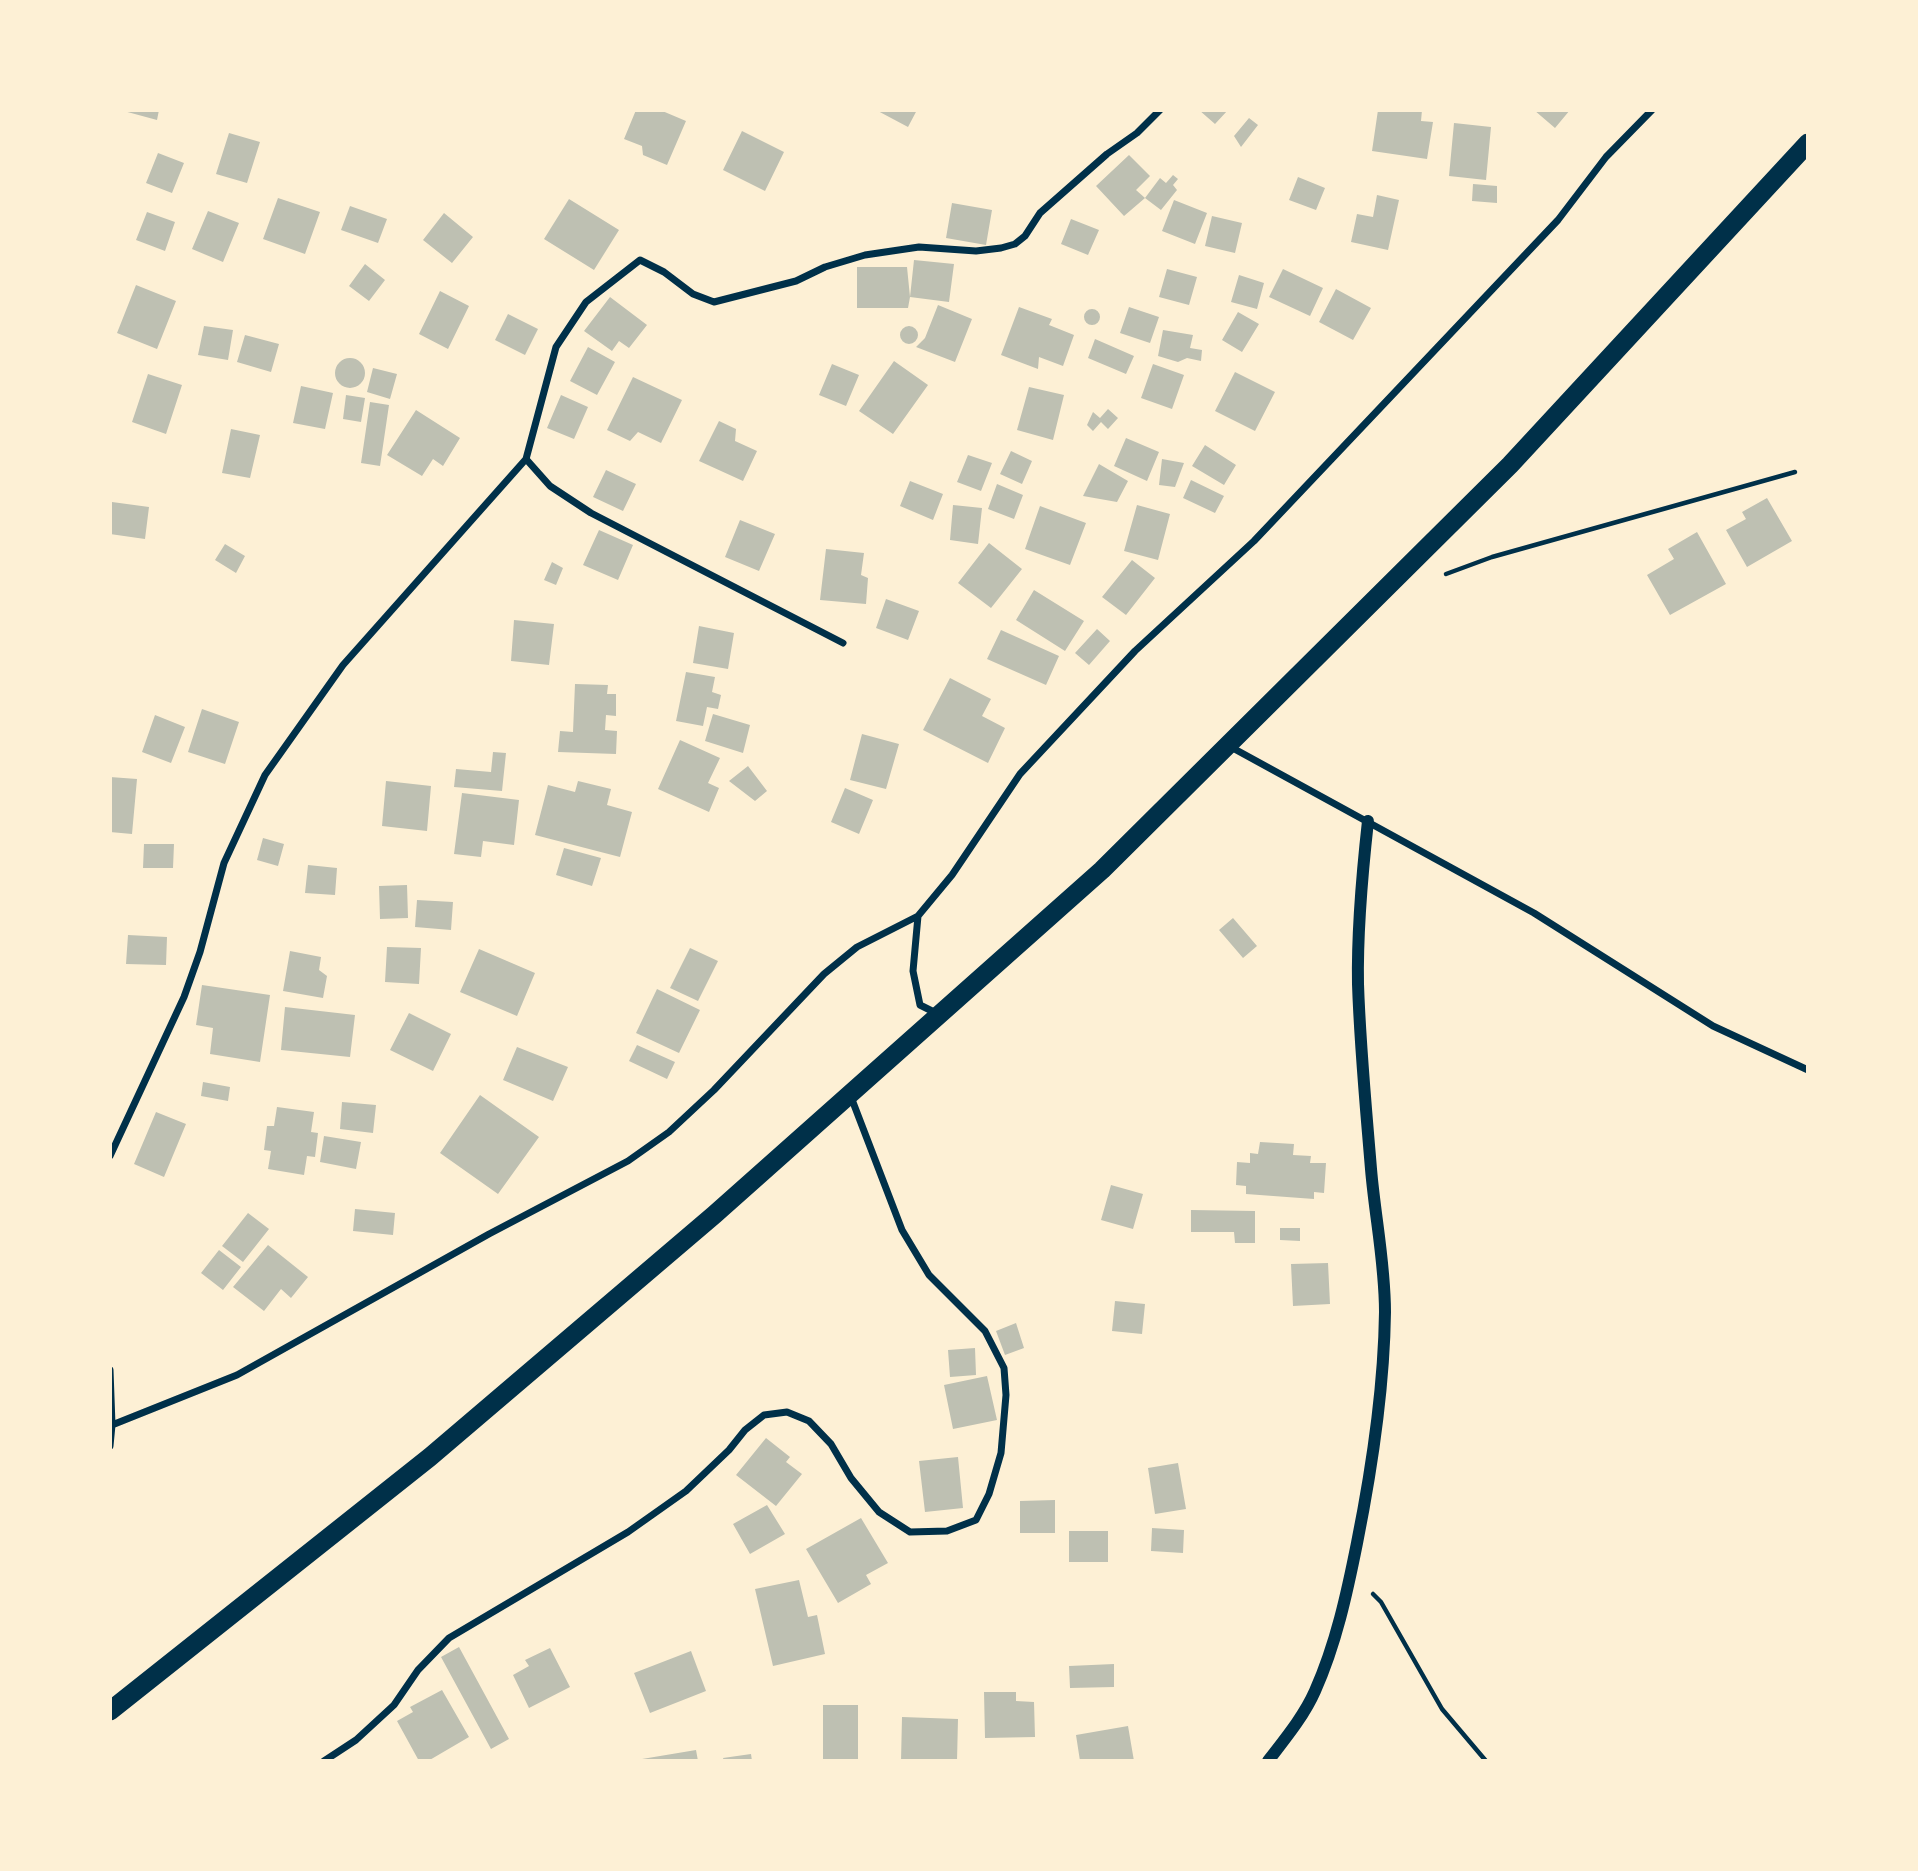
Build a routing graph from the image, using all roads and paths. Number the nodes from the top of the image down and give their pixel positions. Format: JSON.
{"nodes":[{"id":1,"x":1160,"y":110,"type":"edge"},
{"id":2,"x":1652,"y":110,"type":"edge"},
{"id":3,"x":1808,"y":143,"type":"edge"},
{"id":4,"x":526,"y":459,"type":"junction"},
{"id":5,"x":1795,"y":472,"type":"dead end"},
{"id":6,"x":1439,"y":576,"type":"dead end"},
{"id":7,"x":843,"y":643,"type":"dead end"},
{"id":8,"x":1228,"y":745,"type":"junction"},
{"id":9,"x":1368,"y":821,"type":"junction"},
{"id":10,"x":918,"y":916,"type":"junction"},
{"id":11,"x":938,"y":1015,"type":"junction"},
{"id":12,"x":1808,"y":1070,"type":"edge"},
{"id":13,"x":850,"y":1094,"type":"junction"},
{"id":14,"x":110,"y":1156,"type":"edge"},
{"id":15,"x":110,"y":1370,"type":"edge"},
{"id":16,"x":112,"y":1426,"type":"junction"},
{"id":17,"x":110,"y":1446,"type":"edge"},
{"id":18,"x":1352,"y":1567,"type":"junction"},
{"id":19,"x":110,"y":1711,"type":"edge"},
{"id":20,"x":324,"y":1761,"type":"edge"},
{"id":21,"x":1268,"y":1761,"type":"edge"},
{"id":22,"x":1486,"y":1761,"type":"edge"}],
"edges":[{"from":1,"to":4,"type":"street"},
{"from":2,"to":10,"type":"street"},
{"from":3,"to":8,"type":"highway"},
{"from":4,"to":7,"type":"street"},
{"from":4,"to":14,"type":"street"},
{"from":5,"to":6,"type":"path"},
{"from":8,"to":9,"type":"street"},
{"from":8,"to":11,"type":"highway"},
{"from":9,"to":12,"type":"street"},
{"from":9,"to":18,"type":"street"},
{"from":10,"to":11,"type":"street"},
{"from":10,"to":16,"type":"street"},
{"from":11,"to":13,"type":"highway"},
{"from":13,"to":19,"type":"highway"},
{"from":13,"to":20,"type":"street"},
{"from":15,"to":16,"type":"street"},
{"from":16,"to":17,"type":"street"},
{"from":18,"to":21,"type":"street"},
{"from":18,"to":22,"type":"path"}]}
